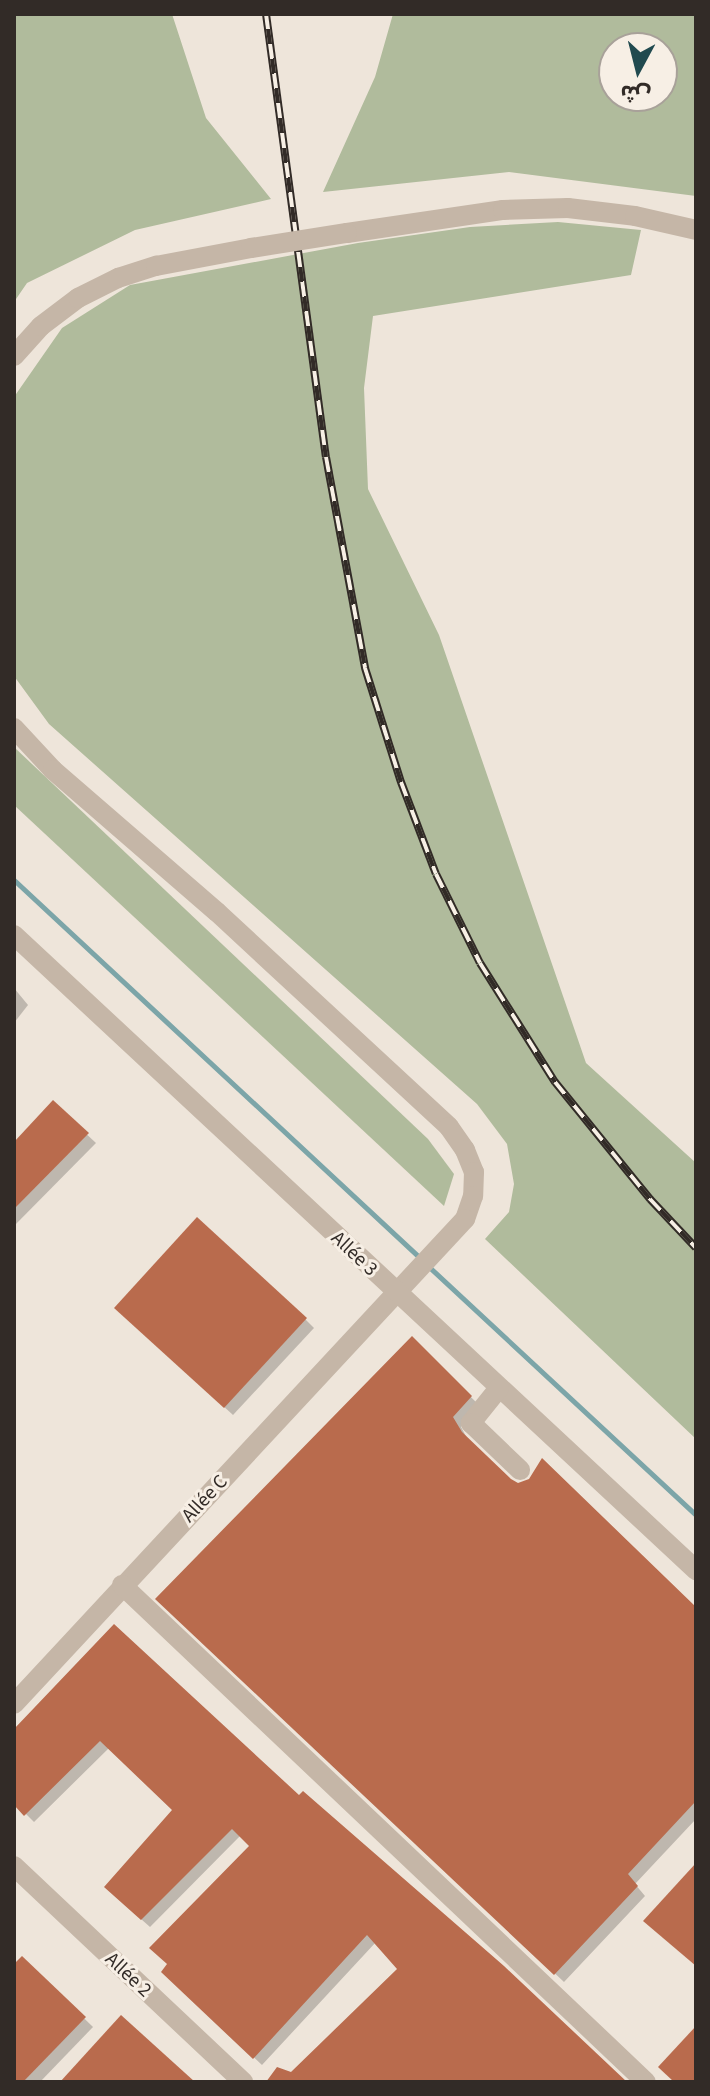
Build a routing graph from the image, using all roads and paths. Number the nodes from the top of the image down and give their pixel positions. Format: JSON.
{"nodes":[{"id":1,"x":696,"y":230,"type":"edge"},
{"id":2,"x":14,"y":356,"type":"edge"},
{"id":3,"x":14,"y":728,"type":"edge"},
{"id":4,"x":14,"y":935,"type":"edge"},
{"id":5,"x":402,"y":1290,"type":"junction"},
{"id":6,"x":499,"y":1388,"type":"junction"},
{"id":7,"x":520,"y":1470,"type":"dead end"},
{"id":8,"x":696,"y":1570,"type":"edge"},
{"id":9,"x":122,"y":1585,"type":"junction"},
{"id":10,"x":14,"y":1704,"type":"edge"},
{"id":11,"x":14,"y":1866,"type":"edge"},
{"id":12,"x":243,"y":2082,"type":"edge"},
{"id":13,"x":646,"y":2082,"type":"edge"}],
"edges":[{"from":1,"to":2,"type":"street","bridge":true},
{"from":3,"to":5,"type":"street","name":"Allée C"},
{"from":4,"to":5,"type":"street","name":"Allée 3"},
{"from":5,"to":6,"type":"street","name":"Allée 3"},
{"from":5,"to":9,"type":"street","name":"Allée C"},
{"from":6,"to":7,"type":"street"},
{"from":6,"to":8,"type":"street","name":"Allée 3"},
{"from":9,"to":10,"type":"street","name":"Allée C"},
{"from":9,"to":13,"type":"street"},
{"from":11,"to":12,"type":"street","name":"Allée 2"}]}
